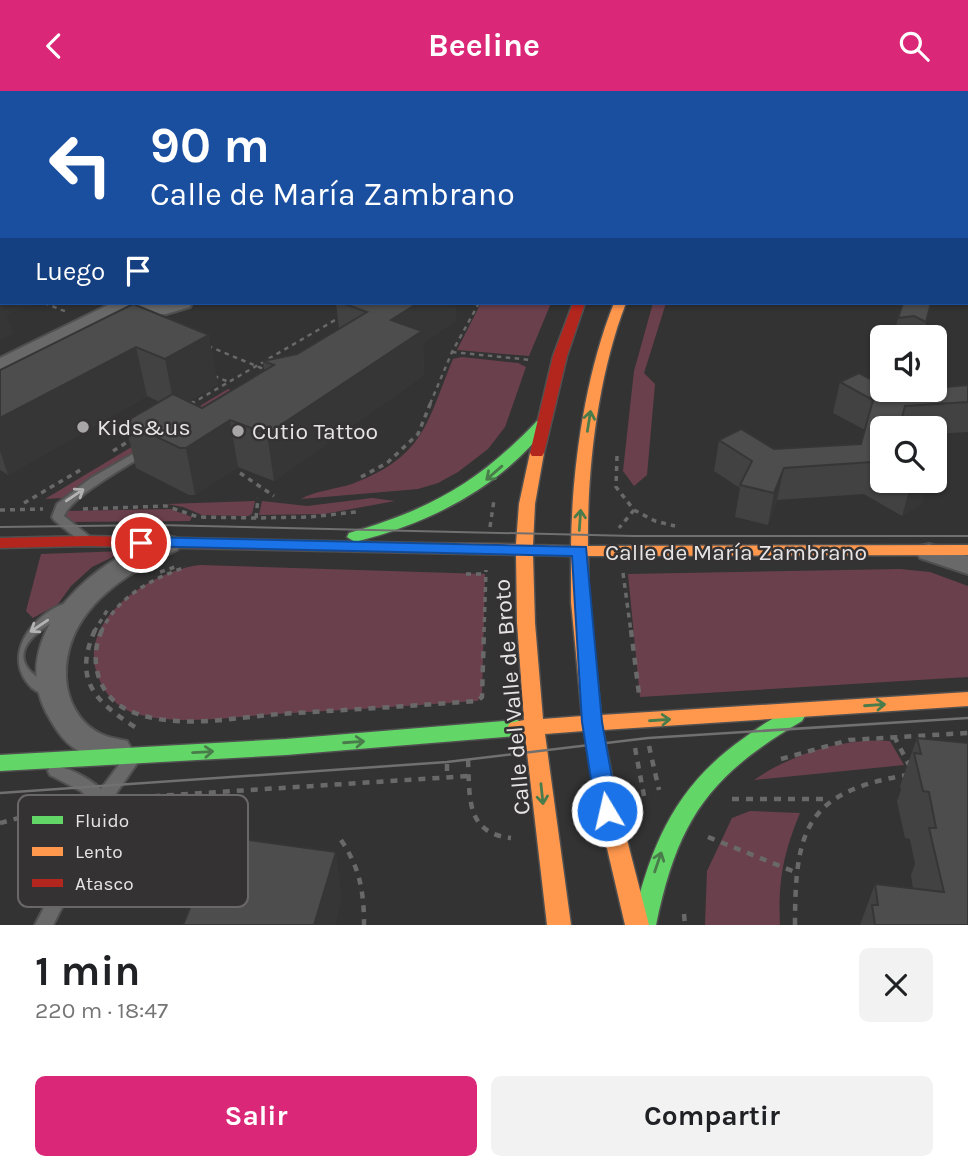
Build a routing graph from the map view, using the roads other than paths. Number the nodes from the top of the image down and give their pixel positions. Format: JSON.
{"nodes":[{"id":1,"x":123,"y":305,"type":"edge"},
{"id":2,"x":152,"y":305,"type":"edge"},
{"id":3,"x":178,"y":305,"type":"edge"},
{"id":4,"x":578,"y":305,"type":"edge"},
{"id":5,"x":619,"y":305,"type":"edge"},
{"id":6,"x":47,"y":342,"type":"junction"},
{"id":7,"x":0,"y":366,"type":"edge"},
{"id":8,"x":542,"y":425,"type":"junction"},
{"id":9,"x":154,"y":445,"type":"edge"},
{"id":10,"x":88,"y":541,"type":"junction"},
{"id":11,"x":0,"y":543,"type":"edge"},
{"id":12,"x":168,"y":544,"type":"junction"},
{"id":13,"x":321,"y":545,"type":"junction"},
{"id":14,"x":524,"y":550,"type":"junction"},
{"id":15,"x":580,"y":551,"type":"junction"},
{"id":16,"x":968,"y":551,"type":"edge"},
{"id":17,"x":928,"y":552,"type":"junction"},
{"id":18,"x":968,"y":565,"type":"edge"},
{"id":19,"x":84,"y":598,"type":"junction"},
{"id":20,"x":52,"y":691,"type":"junction"},
{"id":21,"x":968,"y":699,"type":"edge"},
{"id":22,"x":807,"y":710,"type":"junction"},
{"id":23,"x":592,"y":722,"type":"junction"},
{"id":24,"x":534,"y":726,"type":"junction"},
{"id":25,"x":138,"y":743,"type":"junction"},
{"id":26,"x":80,"y":748,"type":"junction"},
{"id":27,"x":31,"y":761,"type":"junction"},
{"id":28,"x":0,"y":763,"type":"edge"},
{"id":29,"x":84,"y":794,"type":"junction"},
{"id":30,"x":87,"y":795,"type":"edge"},
{"id":31,"x":105,"y":795,"type":"edge"},
{"id":32,"x":53,"y":907,"type":"edge"},
{"id":33,"x":44,"y":925,"type":"edge"},
{"id":34,"x":559,"y":925,"type":"edge"},
{"id":35,"x":637,"y":925,"type":"edge"},
{"id":36,"x":644,"y":925,"type":"edge"}],
"edges":[{"from":1,"to":6,"type":"street"},
{"from":2,"to":3,"type":"street"},
{"from":2,"to":6,"type":"street"},
{"from":4,"to":8,"type":"main road","name":"Calle del Valle de Broto"},
{"from":15,"to":5,"type":"main road","one_way":true},
{"from":6,"to":7,"type":"street"},
{"from":8,"to":13,"type":"main road","one_way":true},
{"from":8,"to":14,"type":"main road","name":"Calle del Valle de Broto"},
{"from":10,"to":9,"type":"lane","one_way":true},
{"from":10,"to":11,"type":"main road","name":"Calle de María Zambrano"},
{"from":10,"to":12,"type":"main road","name":"Calle de María Zambrano"},
{"from":12,"to":13,"type":"main road","name":"Calle de María Zambrano"},
{"from":12,"to":19,"type":"street","name":"Calle de María Zambrano"},
{"from":13,"to":14,"type":"main road","name":"Calle de María Zambrano"},
{"from":14,"to":15,"type":"main road","name":"Calle de María Zambrano"},
{"from":14,"to":24,"type":"main road","name":"Calle del Valle de Broto"},
{"from":15,"to":17,"type":"main road","name":"Calle de María Zambrano"},
{"from":15,"to":23,"type":"main road"},
{"from":16,"to":17,"type":"main road","name":"Calle de María Zambrano"},
{"from":17,"to":18,"type":"street"},
{"from":19,"to":20,"type":"street","name":"Calle de María Zambrano"},
{"from":19,"to":20,"type":"lane","one_way":true},
{"from":20,"to":26,"type":"street"},
{"from":22,"to":21,"type":"main road","one_way":true},
{"from":23,"to":22,"type":"main road","one_way":true},
{"from":36,"to":22,"type":"main road","one_way":true},
{"from":23,"to":24,"type":"main road"},
{"from":23,"to":35,"type":"main road"},
{"from":25,"to":24,"type":"main road","one_way":true},
{"from":24,"to":34,"type":"main road","name":"Calle del Valle de Broto","one_way":true},
{"from":25,"to":26,"type":"street"},
{"from":25,"to":31,"type":"lane"},
{"from":26,"to":27,"type":"main road"},
{"from":26,"to":29,"type":"lane"},
{"from":27,"to":28,"type":"main road"},
{"from":27,"to":29,"type":"lane"},
{"from":29,"to":30,"type":"lane"},
{"from":32,"to":33,"type":"lane"}]}
